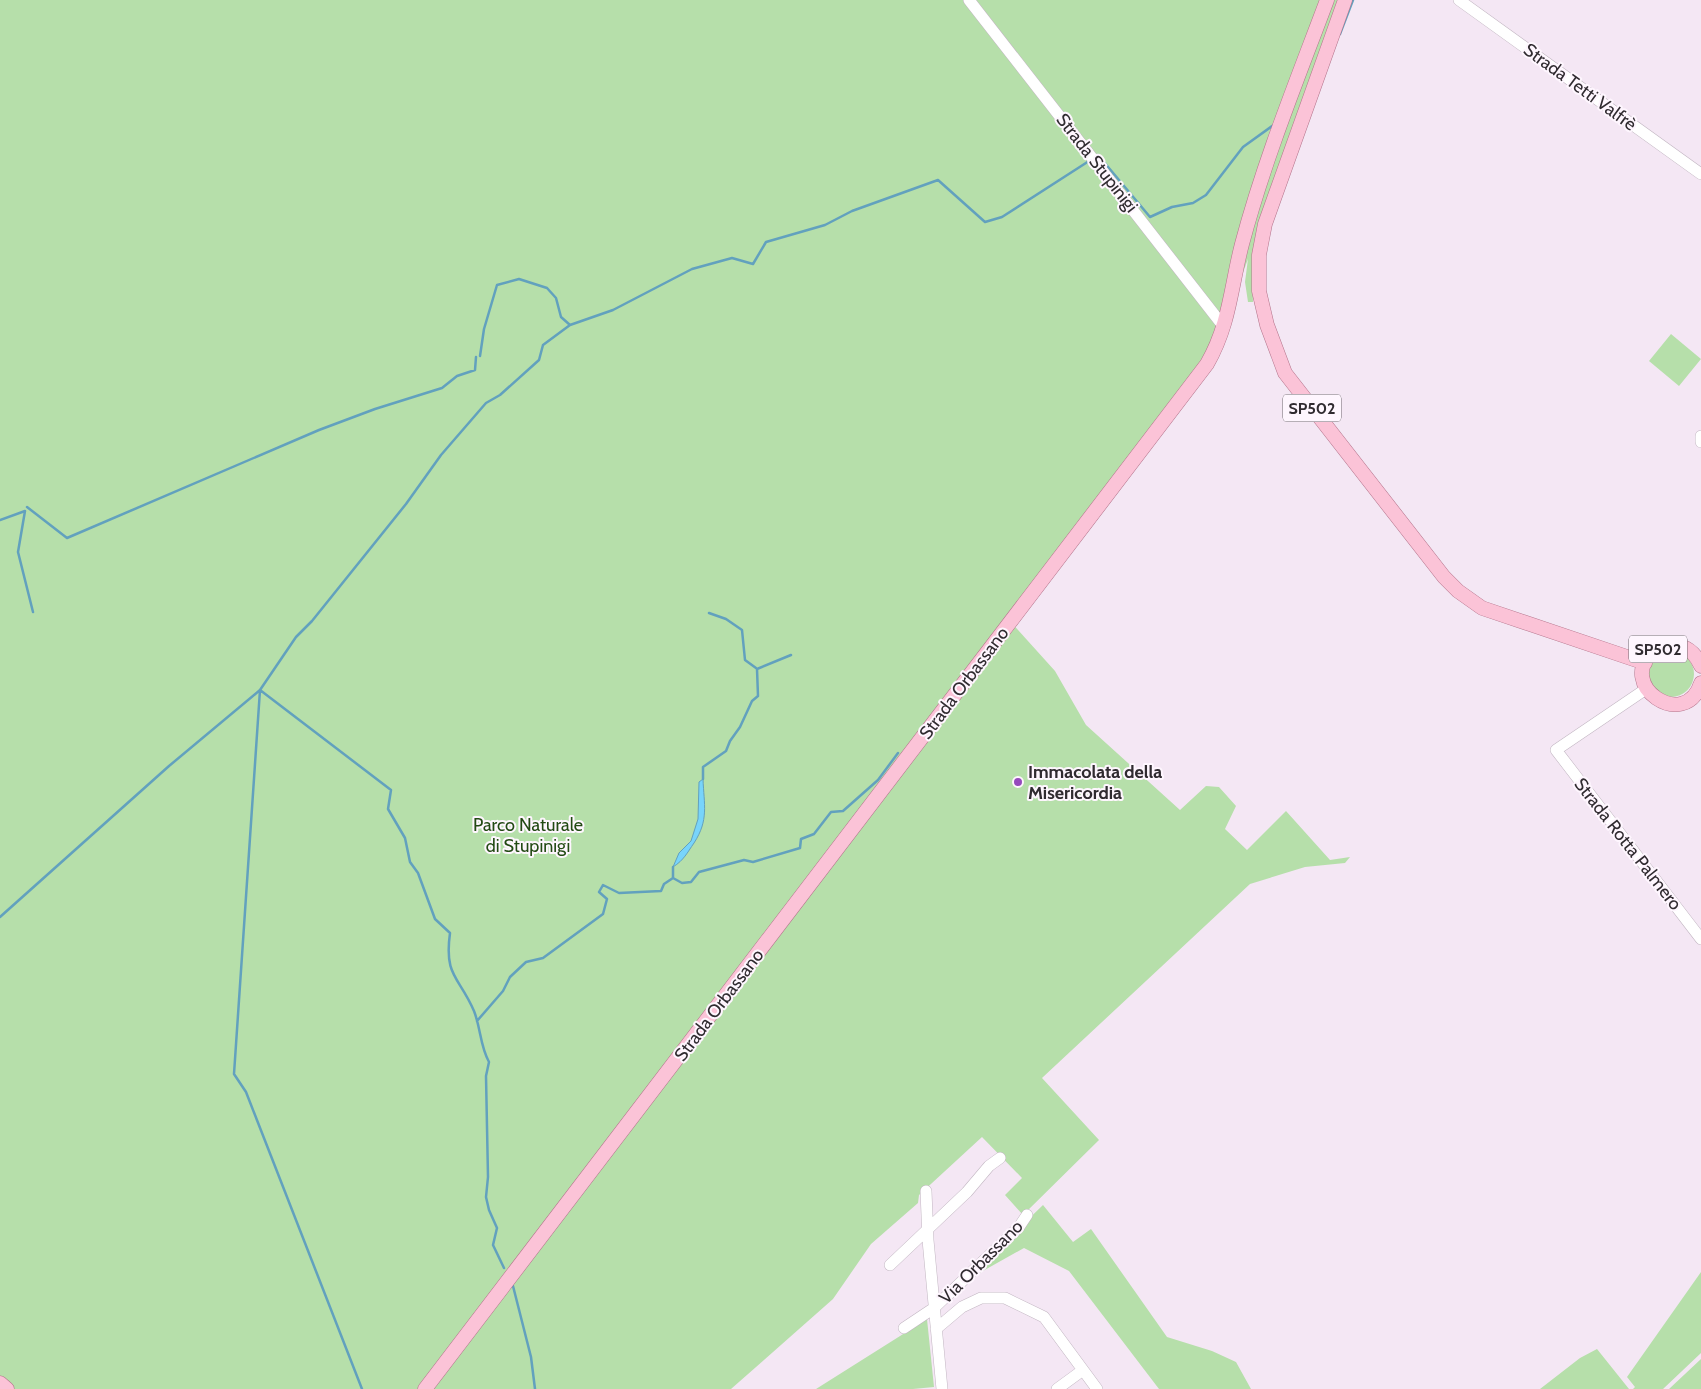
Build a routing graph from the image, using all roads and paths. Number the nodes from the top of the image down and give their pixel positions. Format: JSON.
{"nodes":[{"id":1,"x":969,"y":0,"type":"edge"},
{"id":2,"x":1327,"y":0,"type":"edge"},
{"id":3,"x":1345,"y":0,"type":"edge"},
{"id":4,"x":1459,"y":0,"type":"edge"},
{"id":5,"x":1701,"y":174,"type":"edge"},
{"id":6,"x":1224,"y":327,"type":"junction"},
{"id":7,"x":1701,"y":436,"type":"edge"},
{"id":8,"x":1701,"y":442,"type":"edge"},
{"id":9,"x":1700,"y":659,"type":"edge"},
{"id":10,"x":1645,"y":663,"type":"junction"},
{"id":11,"x":1646,"y":689,"type":"junction"},
{"id":12,"x":1700,"y":690,"type":"edge"},
{"id":13,"x":1701,"y":939,"type":"edge"},
{"id":14,"x":1000,"y":1158,"type":"dead end"},
{"id":15,"x":926,"y":1192,"type":"dead end"},
{"id":16,"x":1027,"y":1215,"type":"dead end"},
{"id":17,"x":927,"y":1228,"type":"junction"},
{"id":18,"x":890,"y":1265,"type":"dead end"},
{"id":19,"x":934,"y":1308,"type":"junction"},
{"id":20,"x":904,"y":1328,"type":"dead end"},
{"id":21,"x":936,"y":1329,"type":"junction"},
{"id":22,"x":1083,"y":1370,"type":"junction"},
{"id":23,"x":0,"y":1384,"type":"edge"},
{"id":24,"x":7,"y":1389,"type":"edge"},
{"id":25,"x":425,"y":1389,"type":"edge"},
{"id":26,"x":942,"y":1389,"type":"edge"},
{"id":27,"x":1057,"y":1389,"type":"edge"},
{"id":28,"x":1097,"y":1389,"type":"edge"}],
"edges":[{"from":1,"to":6,"type":"street","name":"Strada Stupinigi"},
{"from":2,"to":6,"type":"main road"},
{"from":3,"to":10,"type":"main road","number":"SP502"},
{"from":4,"to":5,"type":"street","name":"Strada Tetti Valfrè"},
{"from":6,"to":25,"type":"main road","name":"Strada Orbassano"},
{"from":7,"to":8,"type":"street"},
{"from":9,"to":10,"type":"main road","number":"SP502"},
{"from":10,"to":11,"type":"main road","number":"SP502"},
{"from":11,"to":12,"type":"main road"},
{"from":11,"to":13,"type":"street","name":"Strada Rotta Palmero"},
{"from":14,"to":17,"type":"street"},
{"from":15,"to":17,"type":"street","name":"Via Orbassano"},
{"from":16,"to":19,"type":"street","name":"Via Orbassano"},
{"from":17,"to":18,"type":"street"},
{"from":17,"to":19,"type":"street","name":"Via Orbassano"},
{"from":19,"to":20,"type":"street"},
{"from":19,"to":21,"type":"street","name":"Via Orbassano"},
{"from":21,"to":22,"type":"street"},
{"from":21,"to":26,"type":"street","name":"Via Orbassano"},
{"from":22,"to":27,"type":"street"},
{"from":22,"to":28,"type":"street"},
{"from":23,"to":24,"type":"main road"}]}
